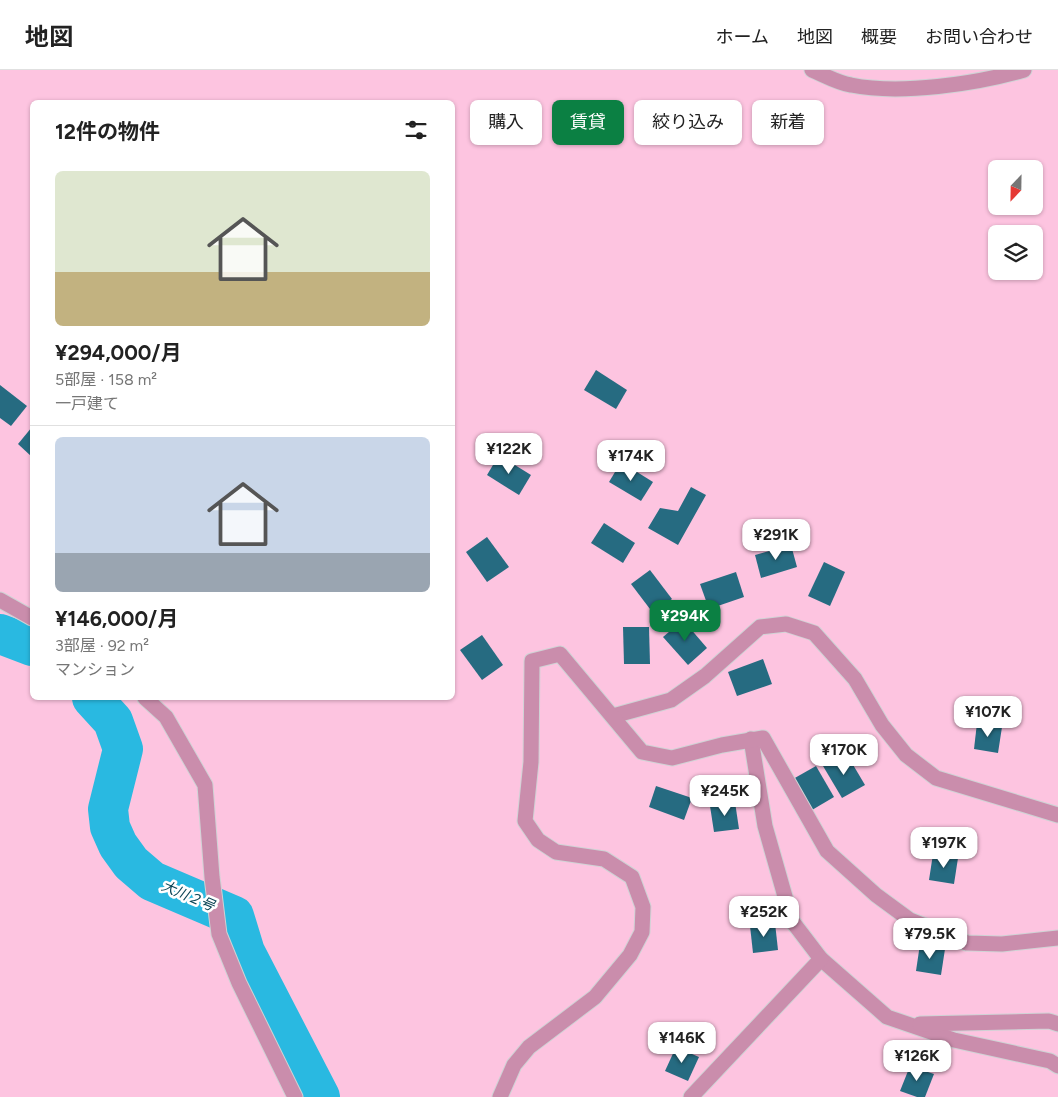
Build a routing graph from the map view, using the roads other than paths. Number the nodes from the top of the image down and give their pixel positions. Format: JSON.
{"nodes":[{"id":1,"x":812,"y":70,"type":"edge"},
{"id":2,"x":1024,"y":70,"type":"edge"},
{"id":3,"x":0,"y":600,"type":"edge"},
{"id":4,"x":30,"y":617,"type":"edge"},
{"id":5,"x":147,"y":700,"type":"edge"},
{"id":6,"x":613,"y":716,"type":"junction"},
{"id":7,"x":751,"y":739,"type":"junction"},
{"id":8,"x":1058,"y":814,"type":"edge"},
{"id":9,"x":1058,"y":938,"type":"edge"},
{"id":10,"x":821,"y":959,"type":"junction"},
{"id":11,"x":913,"y":1024,"type":"junction"},
{"id":12,"x":1058,"y":1024,"type":"edge"},
{"id":13,"x":1058,"y":1066,"type":"edge"},
{"id":14,"x":295,"y":1097,"type":"edge"},
{"id":15,"x":500,"y":1097,"type":"edge"},
{"id":16,"x":691,"y":1097,"type":"edge"}],
"edges":[{"from":1,"to":2,"type":"street"},
{"from":3,"to":4,"type":"street"},
{"from":5,"to":14,"type":"street"},
{"from":6,"to":7,"type":"street"},
{"from":6,"to":8,"type":"street"},
{"from":6,"to":15,"type":"street"},
{"from":7,"to":9,"type":"street"},
{"from":7,"to":10,"type":"street"},
{"from":10,"to":11,"type":"street"},
{"from":10,"to":16,"type":"street"},
{"from":11,"to":12,"type":"street"},
{"from":11,"to":13,"type":"street"}]}
